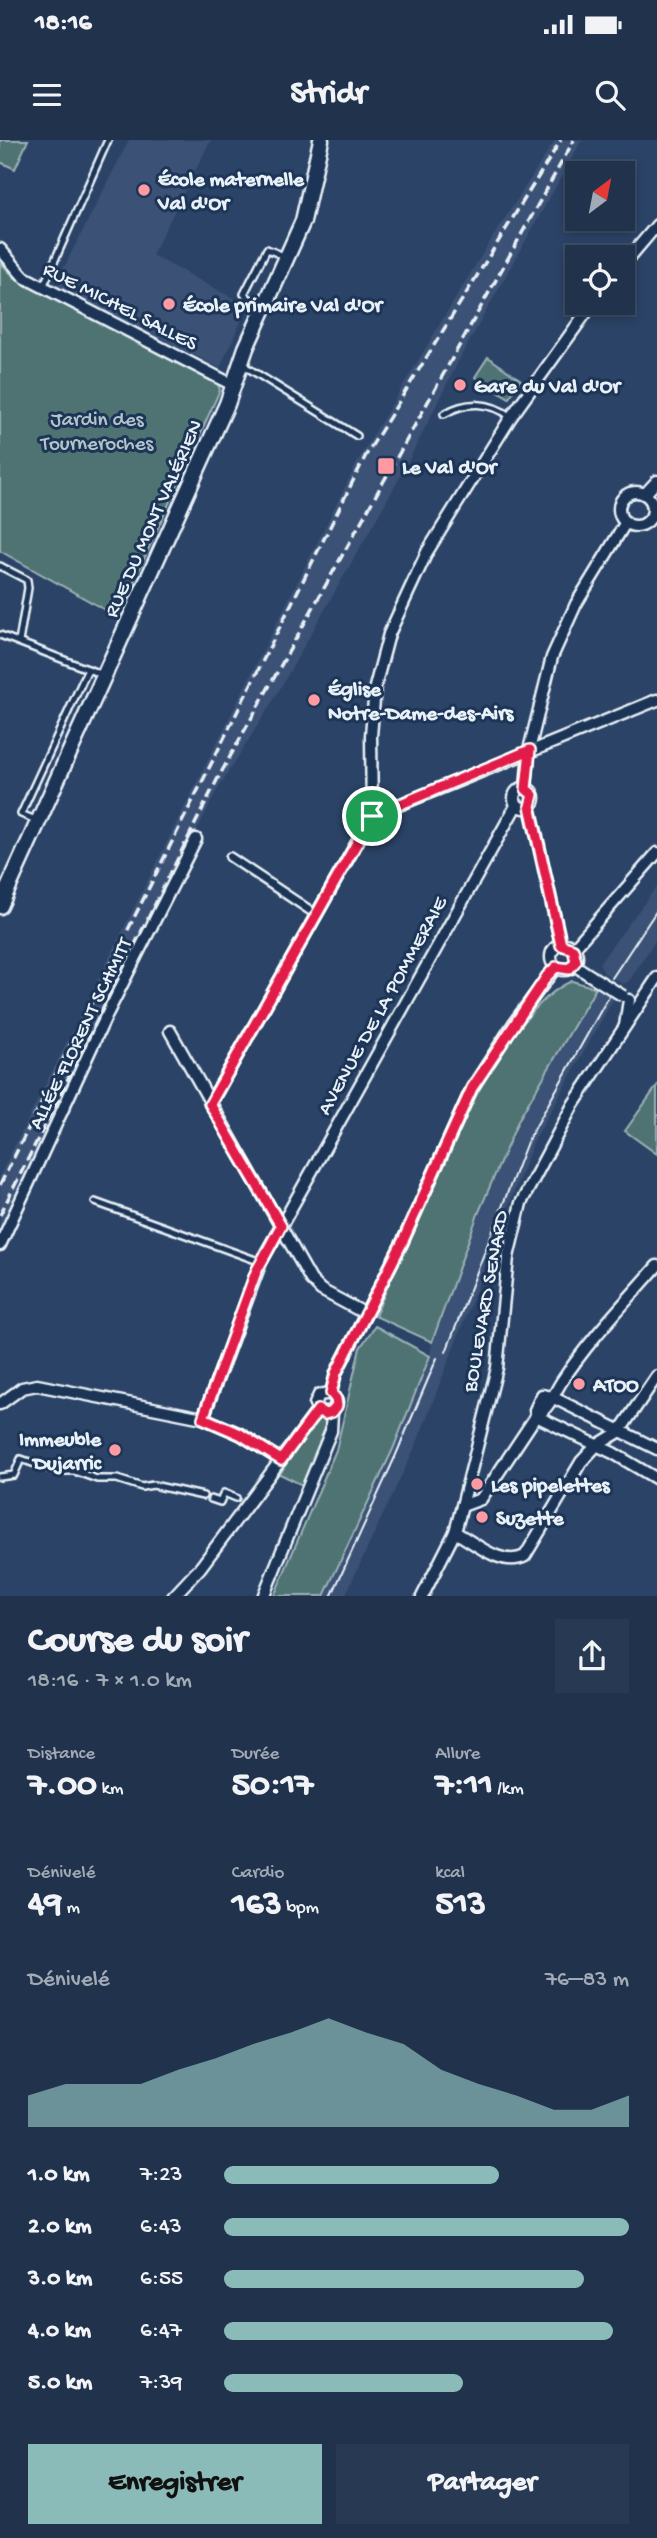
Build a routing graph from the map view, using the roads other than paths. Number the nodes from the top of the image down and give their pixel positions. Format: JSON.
{"nodes":[{"id":1,"x":108,"y":140,"type":"edge"},
{"id":2,"x":321,"y":140,"type":"edge"},
{"id":3,"x":657,"y":225,"type":"edge"},
{"id":4,"x":0,"y":249,"type":"edge"},
{"id":5,"x":635,"y":251,"type":"edge"},
{"id":6,"x":287,"y":257,"type":"junction"},
{"id":7,"x":4,"y":260,"type":"edge"},
{"id":8,"x":43,"y":287,"type":"junction"},
{"id":9,"x":263,"y":311,"type":"junction"},
{"id":10,"x":584,"y":315,"type":"edge"},
{"id":11,"x":240,"y":363,"type":"junction"},
{"id":12,"x":233,"y":384,"type":"junction"},
{"id":13,"x":444,"y":414,"type":"dead end"},
{"id":14,"x":511,"y":417,"type":"junction"},
{"id":15,"x":357,"y":436,"type":"dead end"},
{"id":16,"x":657,"y":481,"type":"edge"},
{"id":17,"x":645,"y":494,"type":"junction"},
{"id":18,"x":654,"y":519,"type":"edge"},
{"id":19,"x":626,"y":522,"type":"junction"},
{"id":20,"x":0,"y":566,"type":"edge"},
{"id":21,"x":0,"y":635,"type":"edge"},
{"id":22,"x":19,"y":642,"type":"junction"},
{"id":23,"x":88,"y":669,"type":"junction"},
{"id":24,"x":103,"y":675,"type":"junction"},
{"id":25,"x":657,"y":700,"type":"edge"},
{"id":26,"x":530,"y":750,"type":"junction"},
{"id":27,"x":526,"y":789,"type":"junction"},
{"id":28,"x":517,"y":804,"type":"junction"},
{"id":29,"x":530,"y":806,"type":"junction"},
{"id":30,"x":372,"y":816,"type":"junction"},
{"id":31,"x":38,"y":821,"type":"junction"},
{"id":32,"x":196,"y":839,"type":"dead end"},
{"id":33,"x":657,"y":853,"type":"edge"},
{"id":34,"x":230,"y":857,"type":"dead end"},
{"id":35,"x":0,"y":906,"type":"edge"},
{"id":36,"x":317,"y":915,"type":"junction"},
{"id":37,"x":561,"y":945,"type":"junction"},
{"id":38,"x":573,"y":949,"type":"junction"},
{"id":39,"x":574,"y":965,"type":"junction"},
{"id":40,"x":556,"y":967,"type":"junction"},
{"id":41,"x":657,"y":978,"type":"edge"},
{"id":42,"x":626,"y":998,"type":"junction"},
{"id":43,"x":639,"y":1007,"type":"junction"},
{"id":44,"x":625,"y":1030,"type":"junction"},
{"id":45,"x":170,"y":1031,"type":"dead end"},
{"id":46,"x":210,"y":1104,"type":"junction"},
{"id":47,"x":95,"y":1202,"type":"dead end"},
{"id":48,"x":281,"y":1226,"type":"junction"},
{"id":49,"x":0,"y":1245,"type":"edge"},
{"id":50,"x":261,"y":1262,"type":"junction"},
{"id":51,"x":657,"y":1266,"type":"edge"},
{"id":52,"x":366,"y":1314,"type":"junction"},
{"id":53,"x":657,"y":1376,"type":"edge"},
{"id":54,"x":331,"y":1393,"type":"junction"},
{"id":55,"x":547,"y":1396,"type":"junction"},
{"id":56,"x":0,"y":1404,"type":"edge"},
{"id":57,"x":318,"y":1410,"type":"junction"},
{"id":58,"x":332,"y":1412,"type":"junction"},
{"id":59,"x":536,"y":1416,"type":"junction"},
{"id":60,"x":203,"y":1418,"type":"junction"},
{"id":61,"x":619,"y":1432,"type":"junction"},
{"id":62,"x":596,"y":1446,"type":"junction"},
{"id":63,"x":657,"y":1449,"type":"edge"},
{"id":64,"x":281,"y":1460,"type":"junction"},
{"id":65,"x":0,"y":1477,"type":"edge"},
{"id":66,"x":657,"y":1479,"type":"edge"},
{"id":67,"x":203,"y":1496,"type":"dead end"},
{"id":68,"x":236,"y":1498,"type":"dead end"},
{"id":69,"x":211,"y":1499,"type":"dead end"},
{"id":70,"x":462,"y":1506,"type":"junction"},
{"id":71,"x":455,"y":1532,"type":"junction"},
{"id":72,"x":174,"y":1596,"type":"edge"},
{"id":73,"x":263,"y":1596,"type":"edge"},
{"id":74,"x":423,"y":1596,"type":"edge"}],
"edges":[{"from":1,"to":8,"type":"lane"},
{"from":2,"to":6,"type":"main road","name":"RUE DU MONT VALÉRIEN"},
{"from":3,"to":5,"type":"street"},
{"from":4,"to":7,"type":"street","name":"RUE MICHEL SALLES"},
{"from":6,"to":9,"type":"main road","name":"RUE DU MONT VALÉRIEN"},
{"from":6,"to":9,"type":"lane"},
{"from":7,"to":8,"type":"street","name":"RUE MICHEL SALLES"},
{"from":8,"to":12,"type":"street","name":"RUE MICHEL SALLES"},
{"from":9,"to":11,"type":"main road","name":"RUE DU MONT VALÉRIEN"},
{"from":10,"to":14,"type":"street"},
{"from":11,"to":12,"type":"main road","name":"RUE DU MONT VALÉRIEN"},
{"from":11,"to":15,"type":"lane"},
{"from":12,"to":24,"type":"main road","name":"RUE DU MONT VALÉRIEN"},
{"from":13,"to":14,"type":"lane"},
{"from":14,"to":30,"type":"street"},
{"from":16,"to":17,"type":"street"},
{"from":17,"to":18,"type":"street"},
{"from":17,"to":19,"type":"street"},
{"from":18,"to":19,"type":"street"},
{"from":19,"to":26,"type":"street"},
{"from":20,"to":22,"type":"lane"},
{"from":21,"to":22,"type":"lane"},
{"from":22,"to":23,"type":"lane"},
{"from":23,"to":24,"type":"lane"},
{"from":23,"to":31,"type":"lane"},
{"from":24,"to":31,"type":"main road","name":"RUE DU MONT VALÉRIEN"},
{"from":25,"to":26,"type":"street"},
{"from":26,"to":27,"type":"street"},
{"from":26,"to":30,"type":"street"},
{"from":27,"to":28,"type":"street","name":"AVENUE DE LA POMMERAIE"},
{"from":27,"to":29,"type":"street"},
{"from":28,"to":29,"type":"street"},
{"from":28,"to":48,"type":"street","name":"AVENUE DE LA POMMERAIE"},
{"from":29,"to":37,"type":"street"},
{"from":30,"to":36,"type":"street"},
{"from":31,"to":35,"type":"main road","name":"RUE DU MONT VALÉRIEN"},
{"from":32,"to":49,"type":"street","name":"ALLÉE FLORENT SCHMITT"},
{"from":33,"to":38,"type":"street"},
{"from":34,"to":36,"type":"street"},
{"from":36,"to":46,"type":"street"},
{"from":37,"to":38,"type":"street"},
{"from":37,"to":40,"type":"street"},
{"from":38,"to":39,"type":"street"},
{"from":39,"to":40,"type":"street"},
{"from":39,"to":42,"type":"street","bridge":true},
{"from":40,"to":52,"type":"street"},
{"from":41,"to":43,"type":"street","name":"BOULEVARD SENARD"},
{"from":42,"to":43,"type":"street"},
{"from":42,"to":44,"type":"street","name":"BOULEVARD SENARD"},
{"from":43,"to":44,"type":"street","name":"BOULEVARD SENARD"},
{"from":44,"to":70,"type":"street","name":"BOULEVARD SENARD"},
{"from":45,"to":46,"type":"street"},
{"from":46,"to":48,"type":"street"},
{"from":47,"to":50,"type":"lane"},
{"from":48,"to":50,"type":"street","name":"AVENUE DE LA POMMERAIE"},
{"from":48,"to":52,"type":"street"},
{"from":50,"to":60,"type":"street","name":"AVENUE DE LA POMMERAIE"},
{"from":51,"to":55,"type":"street"},
{"from":52,"to":54,"type":"street"},
{"from":53,"to":61,"type":"street"},
{"from":54,"to":57,"type":"street"},
{"from":54,"to":58,"type":"street"},
{"from":55,"to":59,"type":"street"},
{"from":55,"to":61,"type":"street"},
{"from":56,"to":60,"type":"street"},
{"from":57,"to":58,"type":"street"},
{"from":57,"to":64,"type":"street"},
{"from":58,"to":73,"type":"street"},
{"from":59,"to":62,"type":"street"},
{"from":59,"to":70,"type":"street"},
{"from":60,"to":64,"type":"street"},
{"from":61,"to":62,"type":"street"},
{"from":61,"to":63,"type":"street"},
{"from":62,"to":66,"type":"street"},
{"from":62,"to":71,"type":"street"},
{"from":64,"to":72,"type":"street"},
{"from":65,"to":67,"type":"lane"},
{"from":68,"to":69,"type":"lane"},
{"from":70,"to":71,"type":"street","name":"BOULEVARD SENARD"},
{"from":71,"to":74,"type":"street","name":"BOULEVARD SENARD"}]}
